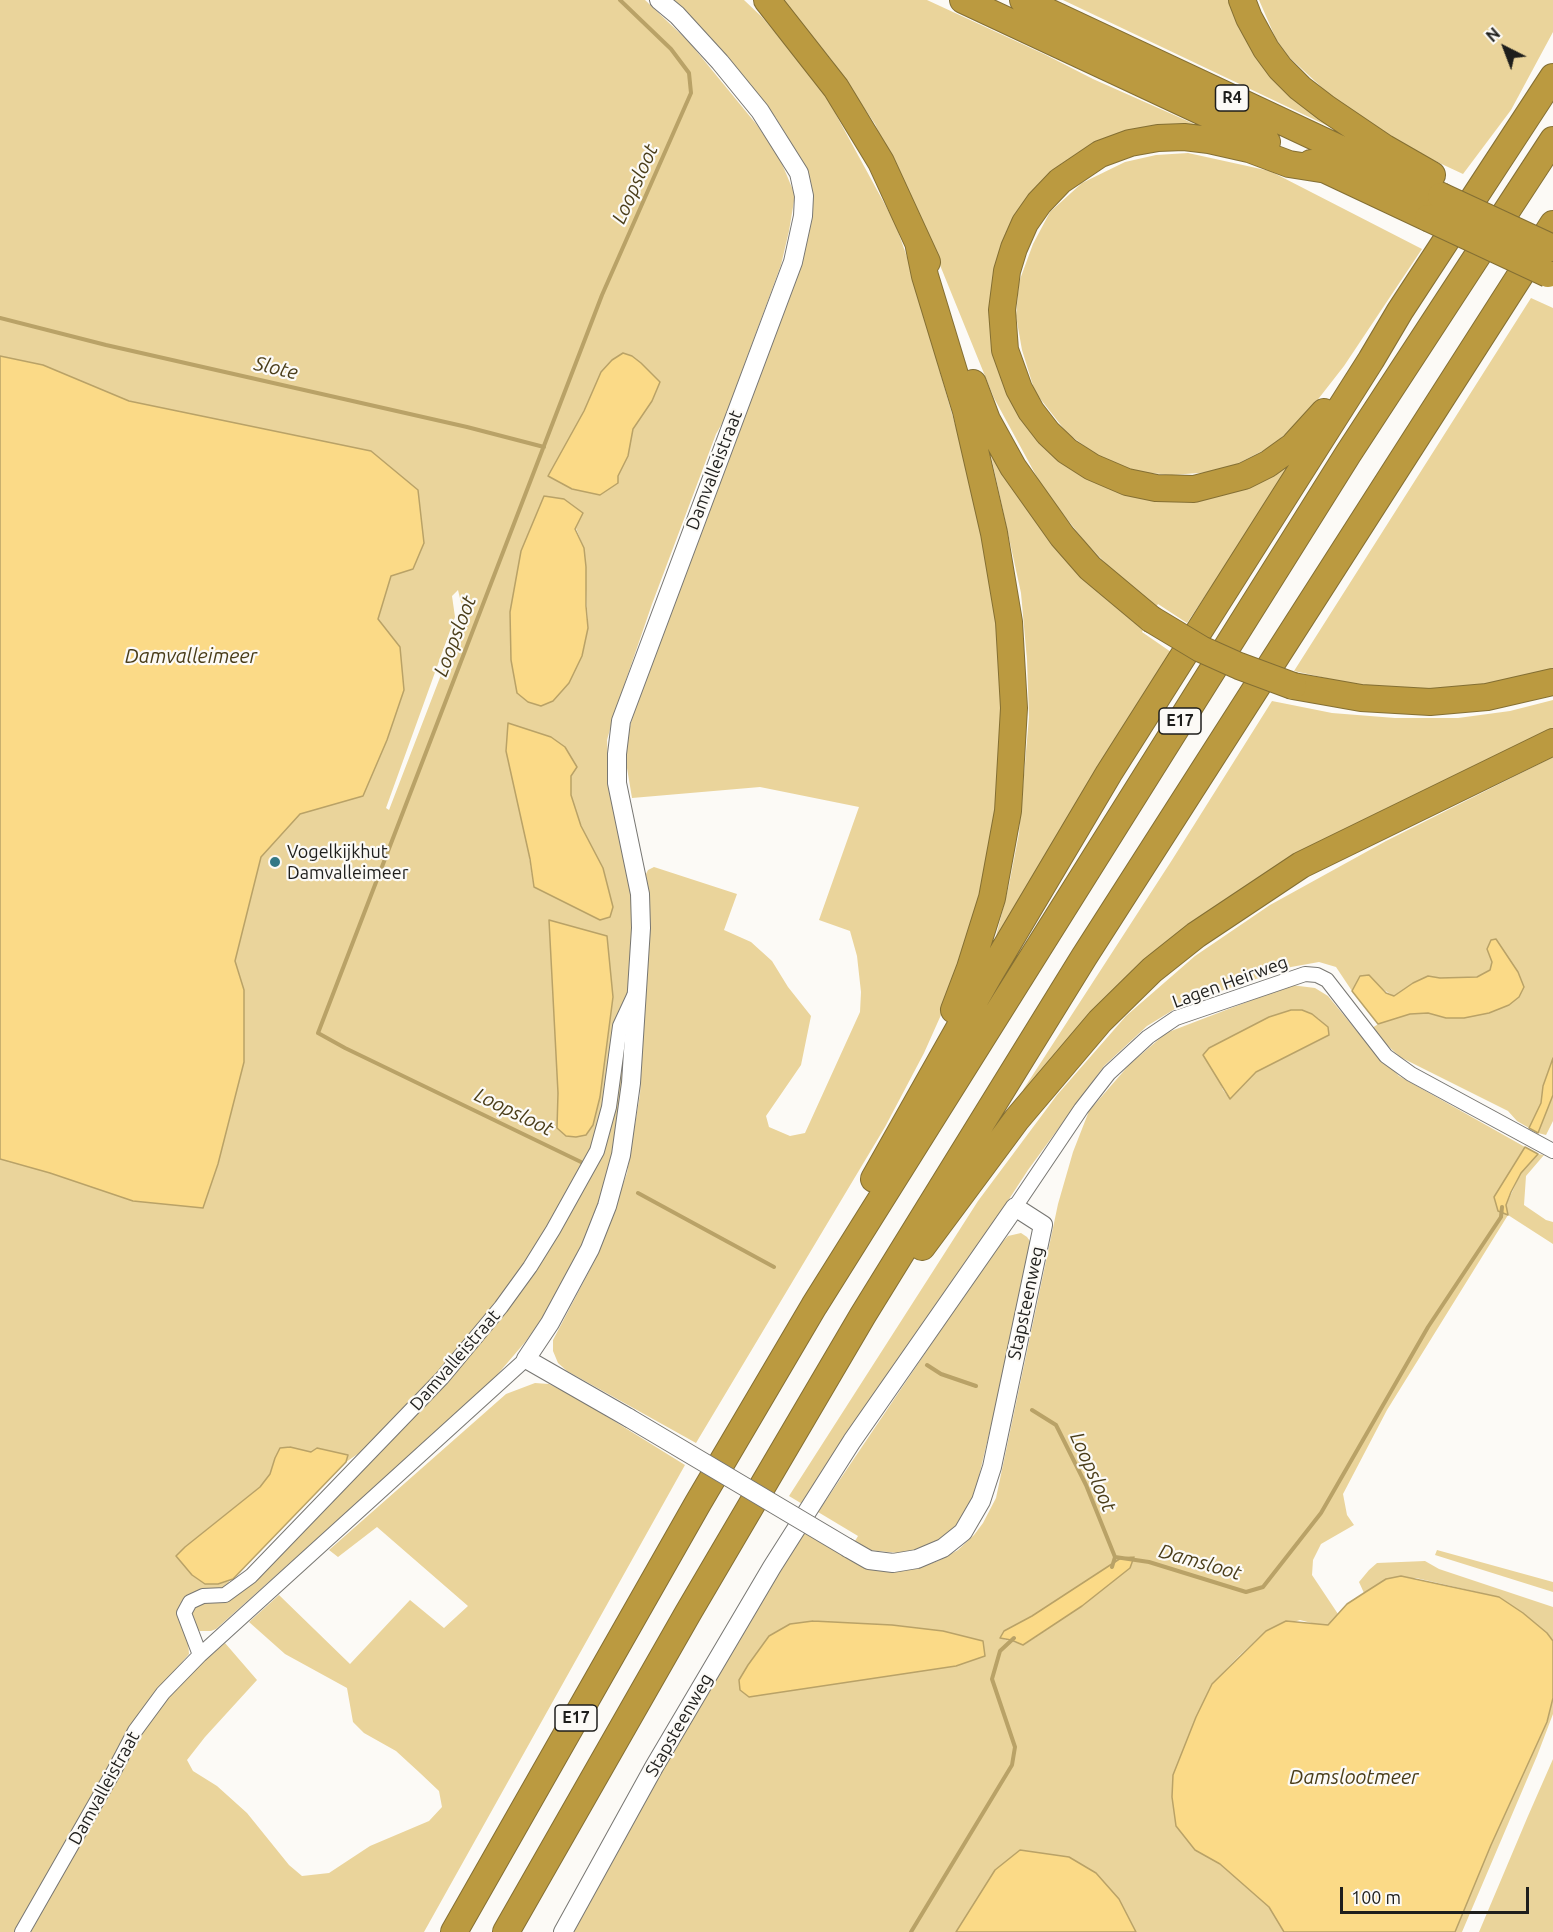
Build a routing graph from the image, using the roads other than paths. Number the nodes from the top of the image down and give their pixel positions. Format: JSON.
{"nodes":[{"id":1,"x":659,"y":0,"type":"edge"},
{"id":2,"x":767,"y":0,"type":"edge"},
{"id":3,"x":963,"y":0,"type":"edge"},
{"id":4,"x":1023,"y":0,"type":"edge"},
{"id":5,"x":1242,"y":0,"type":"edge"},
{"id":6,"x":1553,"y":56,"type":"edge"},
{"id":7,"x":1553,"y":77,"type":"edge"},
{"id":8,"x":1520,"y":127,"type":"junction"},
{"id":9,"x":1553,"y":140,"type":"edge"},
{"id":10,"x":1327,"y":170,"type":"junction"},
{"id":11,"x":1446,"y":191,"type":"junction"},
{"id":12,"x":1553,"y":224,"type":"edge"},
{"id":13,"x":919,"y":247,"type":"junction"},
{"id":14,"x":1553,"y":248,"type":"edge"},
{"id":15,"x":1550,"y":275,"type":"edge"},
{"id":16,"x":1400,"y":311,"type":"junction"},
{"id":17,"x":1553,"y":682,"type":"edge"},
{"id":18,"x":1553,"y":742,"type":"edge"},
{"id":19,"x":638,"y":988,"type":"junction"},
{"id":20,"x":1547,"y":1148,"type":"edge"},
{"id":21,"x":874,"y":1179,"type":"junction"},
{"id":22,"x":1015,"y":1207,"type":"junction"},
{"id":23,"x":814,"y":1306,"type":"junction"},
{"id":24,"x":863,"y":1315,"type":"junction"},
{"id":25,"x":526,"y":1359,"type":"junction"},
{"id":26,"x":200,"y":1655,"type":"junction"},
{"id":27,"x":22,"y":1932,"type":"edge"},
{"id":28,"x":454,"y":1932,"type":"edge"},
{"id":29,"x":506,"y":1932,"type":"edge"},
{"id":30,"x":563,"y":1932,"type":"edge"}],
"edges":[{"from":1,"to":19,"type":"street","name":"Damvalleistraat"},
{"from":2,"to":13,"type":"highway"},
{"from":3,"to":10,"type":"highway","number":"R4"},
{"from":4,"to":11,"type":"highway","number":"R4"},
{"from":5,"to":11,"type":"highway"},
{"from":6,"to":8,"type":"highway"},
{"from":7,"to":8,"type":"highway"},
{"from":8,"to":16,"type":"highway"},
{"from":9,"to":23,"type":"highway","number":"E17"},
{"from":10,"to":15,"type":"highway","number":"R4","bridge":true},
{"from":10,"to":16,"type":"highway"},
{"from":11,"to":14,"type":"highway","number":"R4","bridge":true},
{"from":12,"to":24,"type":"highway","number":"E17"},
{"from":13,"to":17,"type":"highway","bridge":true},
{"from":13,"to":21,"type":"highway"},
{"from":16,"to":21,"type":"highway"},
{"from":18,"to":24,"type":"highway"},
{"from":19,"to":25,"type":"street","name":"Damvalleistraat"},
{"from":19,"to":26,"type":"street","name":"Damvalleistraat"},
{"from":20,"to":22,"type":"street","name":"Lagen Heirweg"},
{"from":21,"to":23,"type":"highway"},
{"from":22,"to":25,"type":"street","name":"Stapsteenweg","bridge":true},
{"from":22,"to":30,"type":"street","name":"Stapsteenweg"},
{"from":23,"to":28,"type":"highway","number":"E17"},
{"from":24,"to":29,"type":"highway","number":"E17"},
{"from":25,"to":26,"type":"street","name":"Damvalleistraat"},
{"from":26,"to":27,"type":"street","name":"Damvalleistraat"}]}
